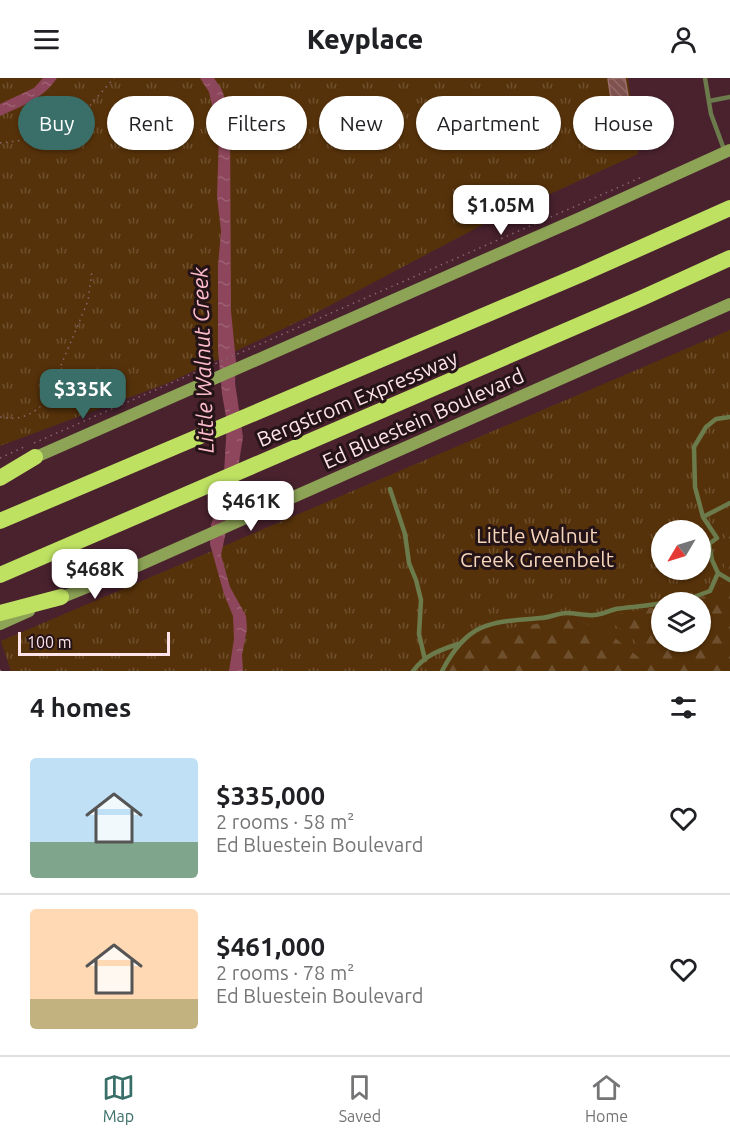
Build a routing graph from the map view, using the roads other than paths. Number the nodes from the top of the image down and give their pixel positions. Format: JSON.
{"nodes":[{"id":1,"x":705,"y":78,"type":"edge"},
{"id":2,"x":730,"y":97,"type":"edge"},
{"id":3,"x":709,"y":100,"type":"junction"},
{"id":4,"x":728,"y":151,"type":"edge"},
{"id":5,"x":730,"y":208,"type":"edge"},
{"id":6,"x":730,"y":258,"type":"edge"},
{"id":7,"x":730,"y":304,"type":"edge"},
{"id":8,"x":730,"y":417,"type":"edge"},
{"id":9,"x":35,"y":457,"type":"junction"},
{"id":10,"x":0,"y":473,"type":"edge"},
{"id":11,"x":0,"y":478,"type":"edge"},
{"id":12,"x":390,"y":489,"type":"dead end"},
{"id":13,"x":730,"y":503,"type":"edge"},
{"id":14,"x":703,"y":518,"type":"junction"},
{"id":15,"x":0,"y":521,"type":"edge"},
{"id":16,"x":718,"y":573,"type":"junction"},
{"id":17,"x":0,"y":575,"type":"edge"},
{"id":18,"x":730,"y":580,"type":"edge"},
{"id":19,"x":707,"y":592,"type":"edge"},
{"id":20,"x":62,"y":597,"type":"junction"},
{"id":21,"x":651,"y":605,"type":"edge"},
{"id":22,"x":0,"y":613,"type":"edge"},
{"id":23,"x":0,"y":624,"type":"edge"},
{"id":24,"x":458,"y":644,"type":"junction"},
{"id":25,"x":425,"y":660,"type":"junction"},
{"id":26,"x":413,"y":671,"type":"edge"},
{"id":27,"x":442,"y":671,"type":"edge"}],
"edges":[{"from":1,"to":3,"type":"lane"},
{"from":2,"to":3,"type":"lane"},
{"from":3,"to":4,"type":"lane"},
{"from":4,"to":9,"type":"main road"},
{"from":5,"to":15,"type":"highway","name":"Bergstrom Expressway"},
{"from":6,"to":17,"type":"highway","name":"Bergstrom Expressway"},
{"from":7,"to":20,"type":"main road","name":"Ed Bluestein Boulevard"},
{"from":8,"to":14,"type":"lane"},
{"from":9,"to":10,"type":"main road"},
{"from":9,"to":11,"type":"highway"},
{"from":12,"to":25,"type":"lane"},
{"from":13,"to":14,"type":"lane"},
{"from":14,"to":16,"type":"lane"},
{"from":16,"to":18,"type":"lane"},
{"from":16,"to":19,"type":"lane"},
{"from":20,"to":22,"type":"highway"},
{"from":20,"to":23,"type":"main road","name":"Ed Bluestein Boulevard"},
{"from":21,"to":24,"type":"lane"},
{"from":24,"to":25,"type":"lane"},
{"from":24,"to":27,"type":"lane"},
{"from":25,"to":26,"type":"lane"}]}
